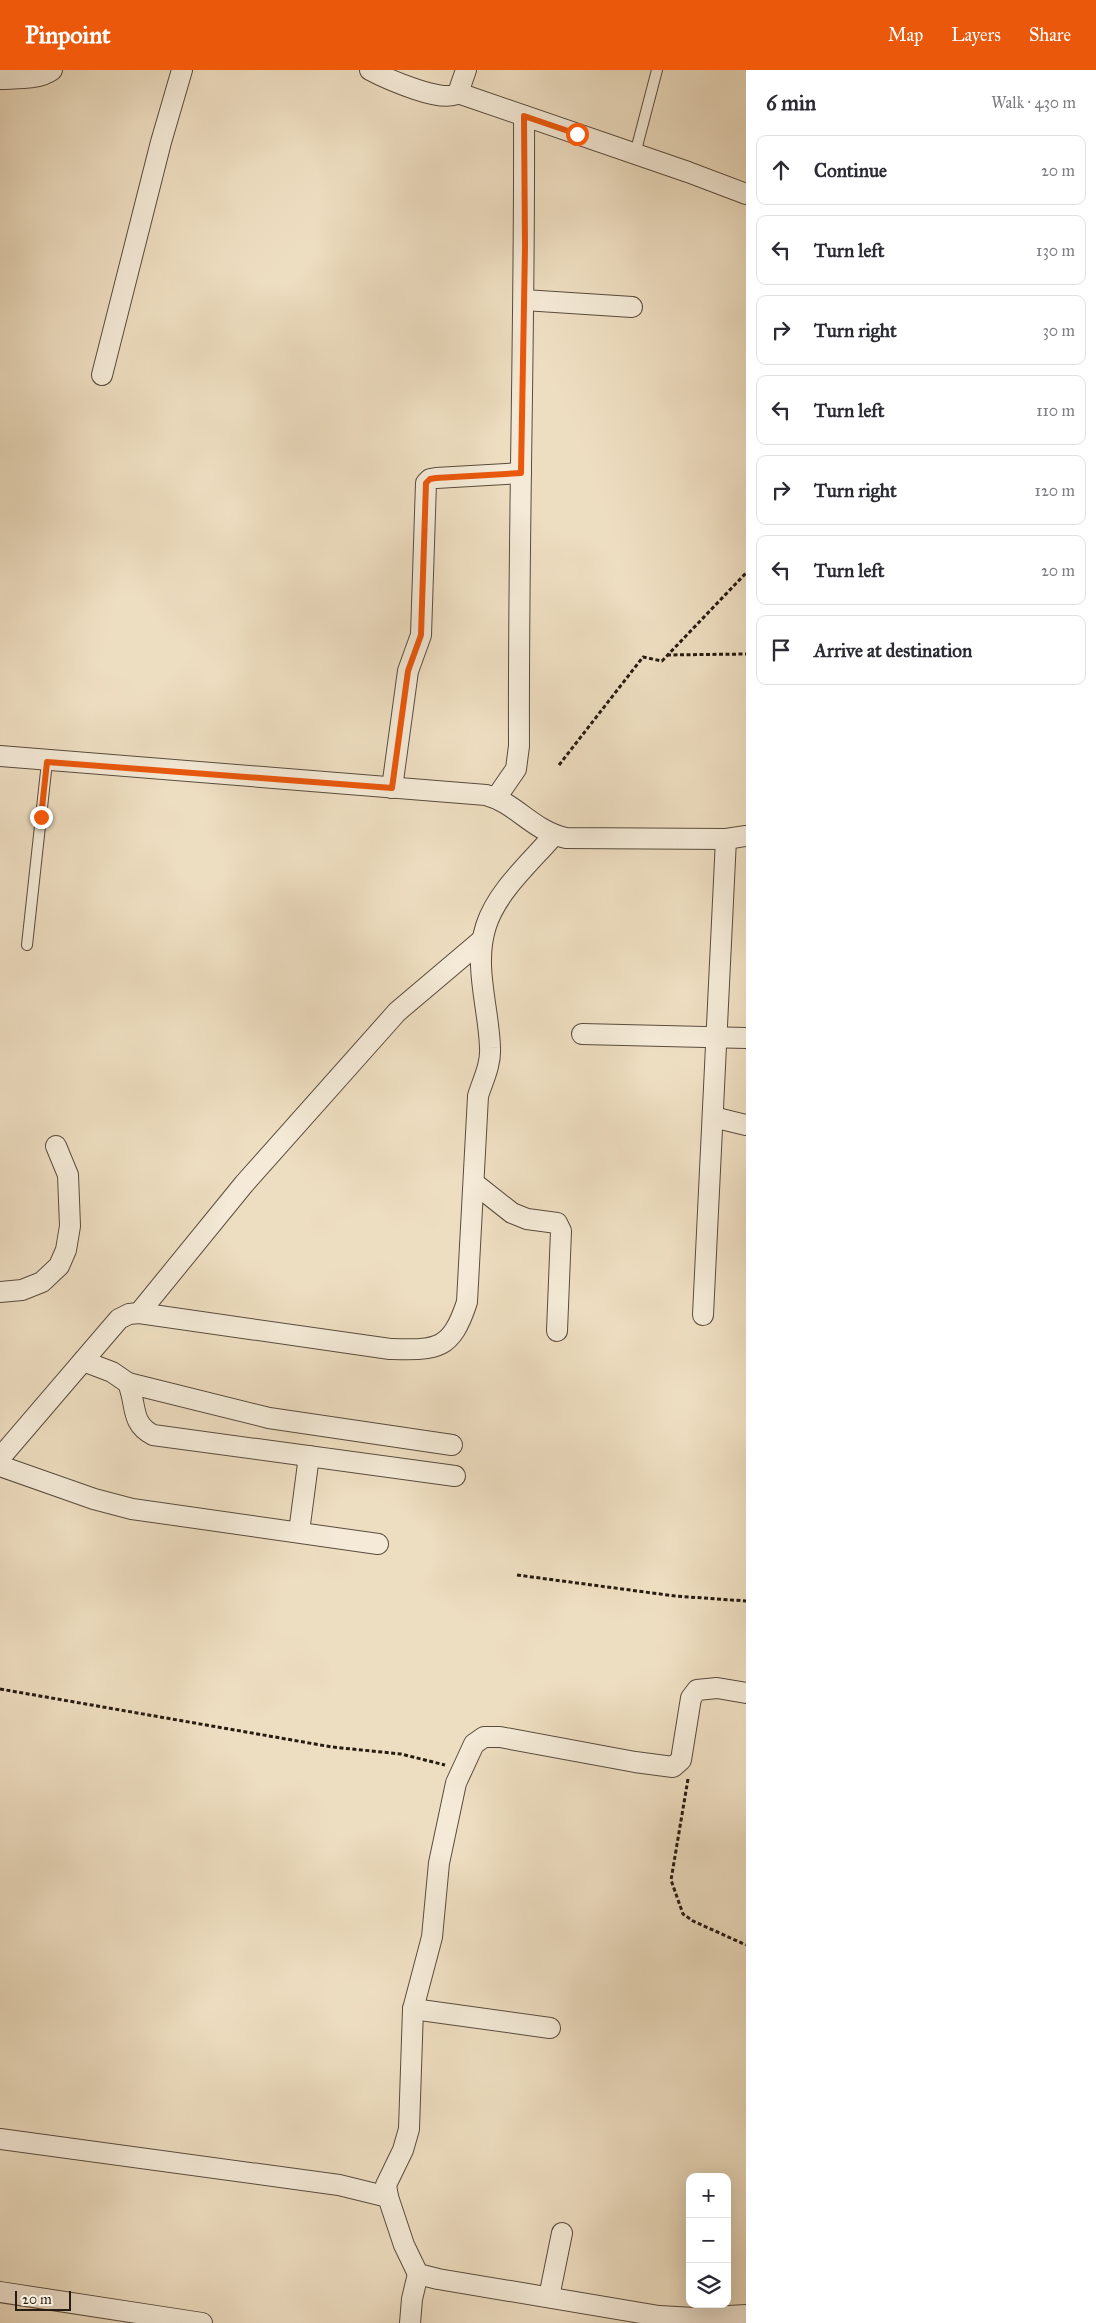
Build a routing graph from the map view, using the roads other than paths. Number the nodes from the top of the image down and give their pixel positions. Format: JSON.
{"nodes":[{"id":1,"x":52,"y":70,"type":"edge"},
{"id":2,"x":182,"y":70,"type":"edge"},
{"id":3,"x":370,"y":70,"type":"edge"},
{"id":4,"x":466,"y":70,"type":"edge"},
{"id":5,"x":657,"y":70,"type":"edge"},
{"id":6,"x":0,"y":79,"type":"edge"},
{"id":7,"x":453,"y":95,"type":"junction"},
{"id":8,"x":524,"y":116,"type":"junction"},
{"id":9,"x":635,"y":154,"type":"junction"},
{"id":10,"x":746,"y":194,"type":"edge"},
{"id":11,"x":524,"y":300,"type":"junction"},
{"id":12,"x":632,"y":307,"type":"dead end"},
{"id":13,"x":102,"y":375,"type":"dead end"},
{"id":14,"x":521,"y":473,"type":"junction"},
{"id":15,"x":0,"y":756,"type":"edge"},
{"id":16,"x":47,"y":762,"type":"junction"},
{"id":17,"x":392,"y":788,"type":"junction"},
{"id":18,"x":496,"y":798,"type":"junction"},
{"id":19,"x":554,"y":835,"type":"junction"},
{"id":20,"x":746,"y":836,"type":"edge"},
{"id":21,"x":726,"y":839,"type":"junction"},
{"id":22,"x":482,"y":940,"type":"junction"},
{"id":23,"x":27,"y":945,"type":"dead end"},
{"id":24,"x":582,"y":1034,"type":"dead end"},
{"id":25,"x":717,"y":1036,"type":"junction"},
{"id":26,"x":746,"y":1038,"type":"edge"},
{"id":27,"x":713,"y":1117,"type":"junction"},
{"id":28,"x":746,"y":1124,"type":"edge"},
{"id":29,"x":56,"y":1146,"type":"dead end"},
{"id":30,"x":474,"y":1183,"type":"junction"},
{"id":31,"x":0,"y":1292,"type":"edge"},
{"id":32,"x":139,"y":1313,"type":"junction"},
{"id":33,"x":703,"y":1314,"type":"dead end"},
{"id":34,"x":557,"y":1331,"type":"dead end"},
{"id":35,"x":83,"y":1361,"type":"junction"},
{"id":36,"x":128,"y":1383,"type":"junction"},
{"id":37,"x":452,"y":1445,"type":"dead end"},
{"id":38,"x":309,"y":1456,"type":"junction"},
{"id":39,"x":0,"y":1458,"type":"edge"},
{"id":40,"x":0,"y":1466,"type":"edge"},
{"id":41,"x":456,"y":1476,"type":"dead end"},
{"id":42,"x":299,"y":1532,"type":"junction"},
{"id":43,"x":378,"y":1544,"type":"dead end"},
{"id":44,"x":746,"y":1693,"type":"edge"},
{"id":45,"x":413,"y":2009,"type":"junction"},
{"id":46,"x":550,"y":2028,"type":"dead end"},
{"id":47,"x":0,"y":2139,"type":"edge"},
{"id":48,"x":388,"y":2197,"type":"junction"},
{"id":49,"x":562,"y":2233,"type":"dead end"},
{"id":50,"x":418,"y":2274,"type":"junction"},
{"id":51,"x":0,"y":2292,"type":"edge"},
{"id":52,"x":549,"y":2297,"type":"junction"},
{"id":53,"x":746,"y":2315,"type":"edge"},
{"id":54,"x":679,"y":2320,"type":"edge"},
{"id":55,"x":202,"y":2323,"type":"edge"},
{"id":56,"x":410,"y":2323,"type":"edge"}],
"edges":[{"from":1,"to":6,"type":"street"},
{"from":2,"to":13,"type":"street"},
{"from":3,"to":7,"type":"street"},
{"from":4,"to":7,"type":"street"},
{"from":5,"to":9,"type":"lane"},
{"from":7,"to":8,"type":"street"},
{"from":8,"to":9,"type":"street"},
{"from":8,"to":11,"type":"street"},
{"from":9,"to":10,"type":"street"},
{"from":11,"to":12,"type":"street"},
{"from":11,"to":14,"type":"street"},
{"from":14,"to":17,"type":"street"},
{"from":14,"to":18,"type":"street"},
{"from":15,"to":16,"type":"street"},
{"from":16,"to":17,"type":"street"},
{"from":16,"to":23,"type":"lane"},
{"from":17,"to":18,"type":"street"},
{"from":18,"to":19,"type":"street"},
{"from":19,"to":21,"type":"street"},
{"from":19,"to":22,"type":"street"},
{"from":20,"to":21,"type":"street"},
{"from":21,"to":25,"type":"street"},
{"from":22,"to":30,"type":"street"},
{"from":22,"to":32,"type":"street"},
{"from":24,"to":25,"type":"street"},
{"from":25,"to":26,"type":"street"},
{"from":25,"to":27,"type":"street"},
{"from":27,"to":28,"type":"street"},
{"from":27,"to":33,"type":"street"},
{"from":29,"to":31,"type":"street"},
{"from":30,"to":32,"type":"street"},
{"from":30,"to":34,"type":"street"},
{"from":32,"to":35,"type":"street"},
{"from":35,"to":36,"type":"street"},
{"from":35,"to":39,"type":"street"},
{"from":36,"to":37,"type":"street"},
{"from":36,"to":38,"type":"street"},
{"from":38,"to":41,"type":"street"},
{"from":38,"to":42,"type":"street"},
{"from":40,"to":42,"type":"street"},
{"from":42,"to":43,"type":"street"},
{"from":44,"to":45,"type":"street"},
{"from":45,"to":46,"type":"street"},
{"from":45,"to":48,"type":"street"},
{"from":47,"to":48,"type":"street"},
{"from":48,"to":50,"type":"street"},
{"from":49,"to":52,"type":"street"},
{"from":50,"to":52,"type":"street"},
{"from":50,"to":56,"type":"street"},
{"from":51,"to":55,"type":"street"},
{"from":52,"to":54,"type":"street"},
{"from":53,"to":54,"type":"street"}]}
